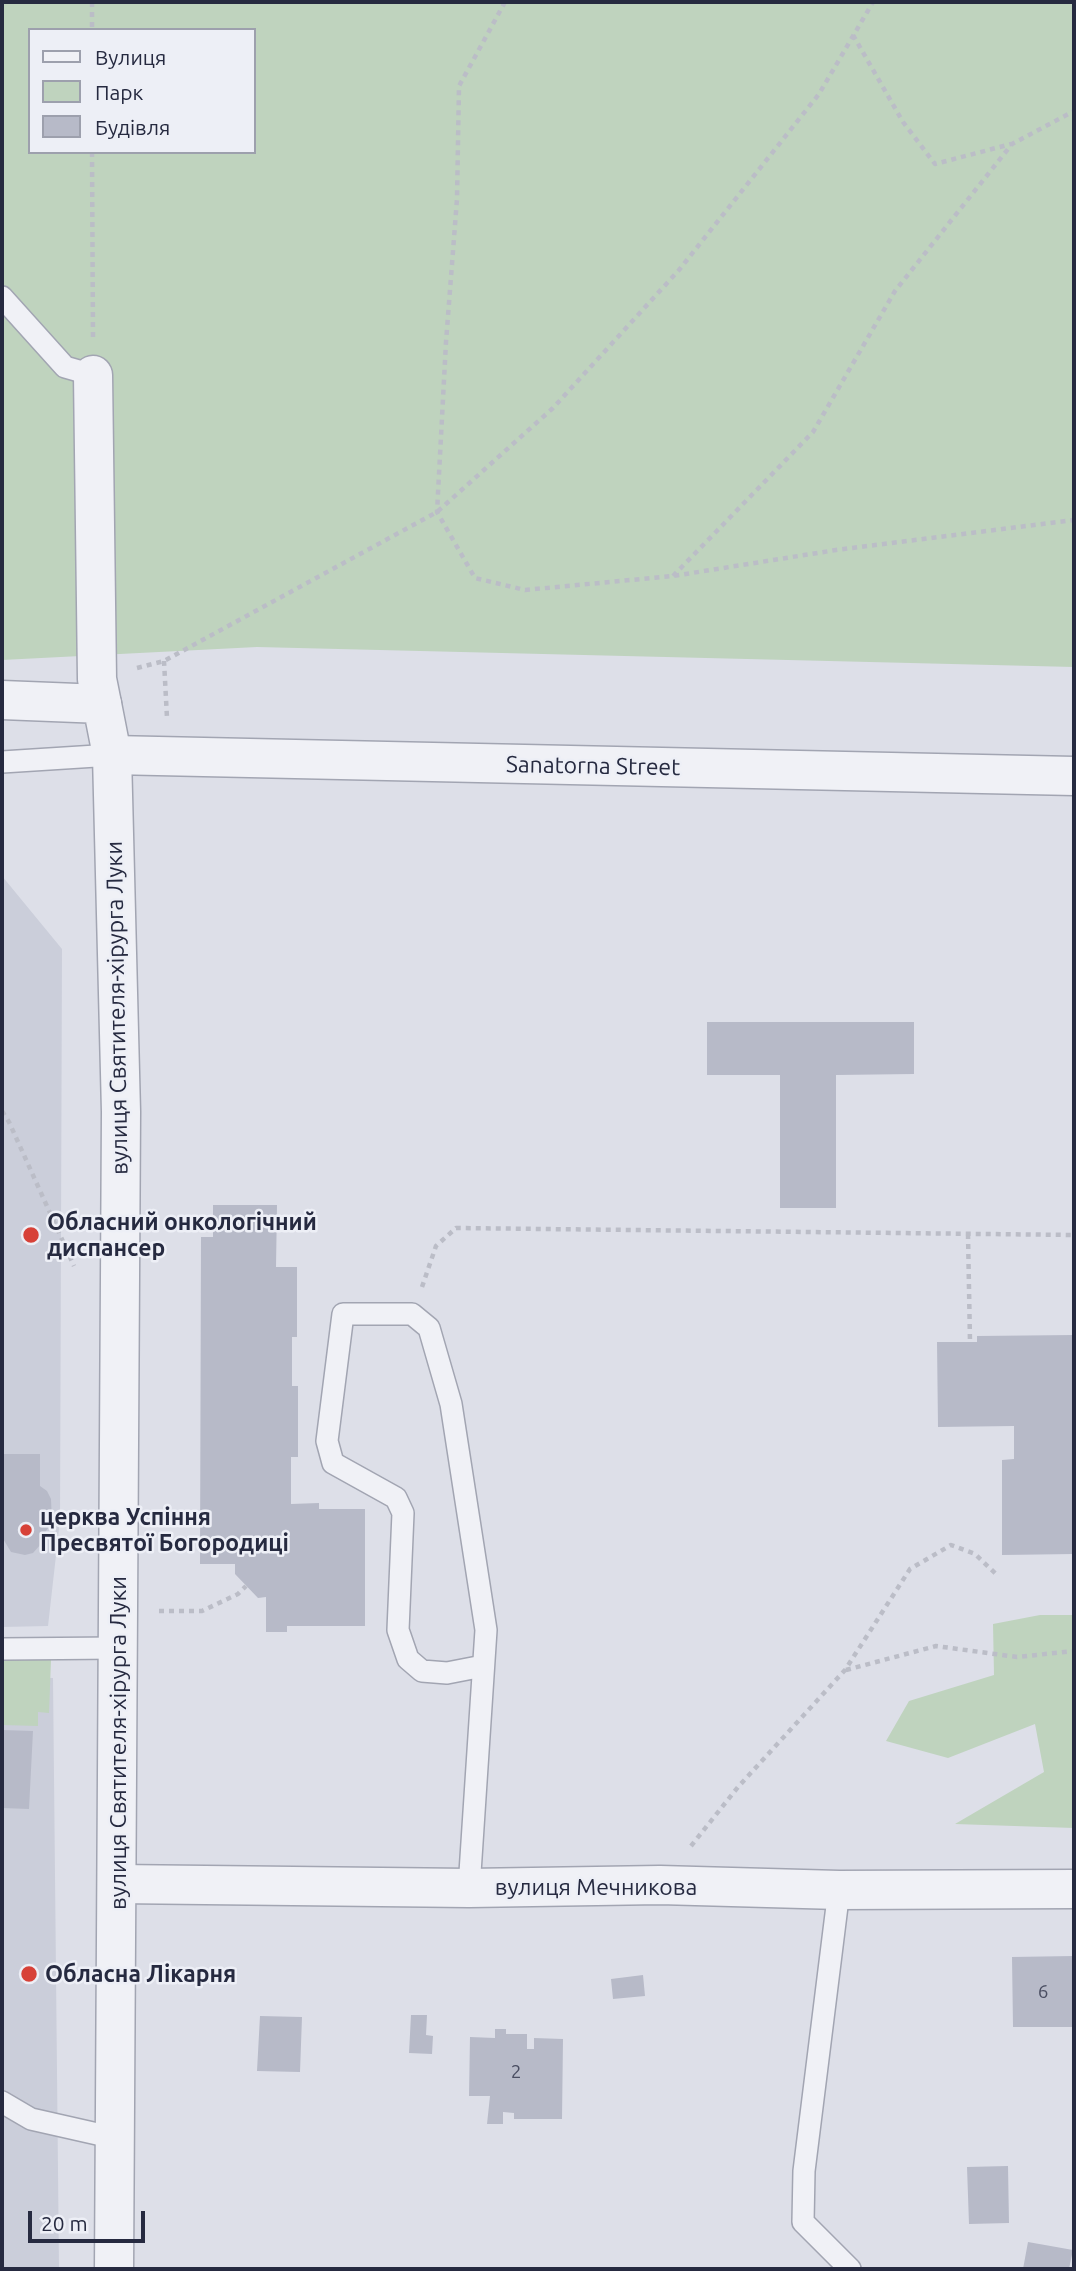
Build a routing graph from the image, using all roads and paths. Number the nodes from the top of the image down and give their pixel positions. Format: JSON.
{"nodes":[{"id":1,"x":92,"y":2,"type":"edge"},
{"id":2,"x":505,"y":2,"type":"edge"},
{"id":3,"x":873,"y":2,"type":"edge"},
{"id":4,"x":92,"y":28,"type":"edge"},
{"id":5,"x":853,"y":36,"type":"junction"},
{"id":6,"x":1074,"y":111,"type":"edge"},
{"id":7,"x":1012,"y":144,"type":"junction"},
{"id":8,"x":92,"y":154,"type":"edge"},
{"id":9,"x":2,"y":297,"type":"edge"},
{"id":10,"x":93,"y":374,"type":"junction"},
{"id":11,"x":438,"y":512,"type":"junction"},
{"id":12,"x":1074,"y":520,"type":"edge"},
{"id":13,"x":673,"y":576,"type":"junction"},
{"id":14,"x":99,"y":692,"type":"junction"},
{"id":15,"x":2,"y":701,"type":"edge"},
{"id":16,"x":112,"y":755,"type":"junction"},
{"id":17,"x":2,"y":762,"type":"edge"},
{"id":18,"x":1074,"y":776,"type":"edge"},
{"id":19,"x":2,"y":1111,"type":"edge"},
{"id":20,"x":968,"y":1234,"type":"junction"},
{"id":21,"x":1074,"y":1235,"type":"edge"},
{"id":22,"x":74,"y":1266,"type":"dead end"},
{"id":23,"x":412,"y":1314,"type":"junction"},
{"id":24,"x":970,"y":1342,"type":"dead end"},
{"id":25,"x":998,"y":1576,"type":"dead end"},
{"id":26,"x":246,"y":1586,"type":"dead end"},
{"id":27,"x":159,"y":1611,"type":"dead end"},
{"id":28,"x":118,"y":1648,"type":"junction"},
{"id":29,"x":2,"y":1649,"type":"edge"},
{"id":30,"x":1074,"y":1651,"type":"edge"},
{"id":31,"x":483,"y":1666,"type":"junction"},
{"id":32,"x":845,"y":1670,"type":"junction"},
{"id":33,"x":117,"y":1884,"type":"junction"},
{"id":34,"x":660,"y":1885,"type":"junction"},
{"id":35,"x":469,"y":1888,"type":"junction"},
{"id":36,"x":1074,"y":1889,"type":"edge"},
{"id":37,"x":839,"y":1890,"type":"junction"},
{"id":38,"x":2,"y":2102,"type":"edge"},
{"id":39,"x":115,"y":2138,"type":"junction"},
{"id":40,"x":114,"y":2269,"type":"edge"},
{"id":41,"x":850,"y":2269,"type":"edge"}],
"edges":[{"from":1,"to":4,"type":"path"},
{"from":2,"to":11,"type":"path"},
{"from":3,"to":5,"type":"path"},
{"from":5,"to":7,"type":"path"},
{"from":5,"to":11,"type":"path"},
{"from":6,"to":7,"type":"path"},
{"from":7,"to":13,"type":"path"},
{"from":8,"to":10,"type":"path"},
{"from":9,"to":10,"type":"lane"},
{"from":10,"to":14,"type":"street","name":"вулиця Святителя-хірурга Луки"},
{"from":11,"to":13,"type":"path"},
{"from":11,"to":14,"type":"path"},
{"from":12,"to":13,"type":"path"},
{"from":14,"to":15,"type":"street"},
{"from":14,"to":16,"type":"street","name":"вулиця Святителя-хірурга Луки"},
{"from":16,"to":17,"type":"lane"},
{"from":16,"to":18,"type":"street","name":"Sanatorna Street"},
{"from":16,"to":28,"type":"street","name":"вулиця Святителя-хірурга Луки"},
{"from":19,"to":22,"type":"path"},
{"from":20,"to":21,"type":"path"},
{"from":20,"to":23,"type":"path"},
{"from":20,"to":24,"type":"path"},
{"from":23,"to":31,"type":"lane"},
{"from":23,"to":31,"type":"lane"},
{"from":25,"to":32,"type":"path"},
{"from":26,"to":27,"type":"path"},
{"from":28,"to":29,"type":"lane"},
{"from":28,"to":33,"type":"street","name":"вулиця Святителя-хірурга Луки"},
{"from":30,"to":32,"type":"path"},
{"from":31,"to":35,"type":"lane"},
{"from":32,"to":34,"type":"path"},
{"from":33,"to":35,"type":"street","name":"вулиця Мечникова"},
{"from":33,"to":39,"type":"street","name":"вулиця Святителя-хірурга Луки"},
{"from":34,"to":35,"type":"street","name":"вулиця Мечникова"},
{"from":34,"to":37,"type":"street","name":"вулиця Мечникова"},
{"from":36,"to":37,"type":"street","name":"вулиця Мечникова"},
{"from":37,"to":41,"type":"lane"},
{"from":38,"to":39,"type":"lane"},
{"from":39,"to":40,"type":"street","name":"вулиця Святителя-хірурга Луки"}]}
